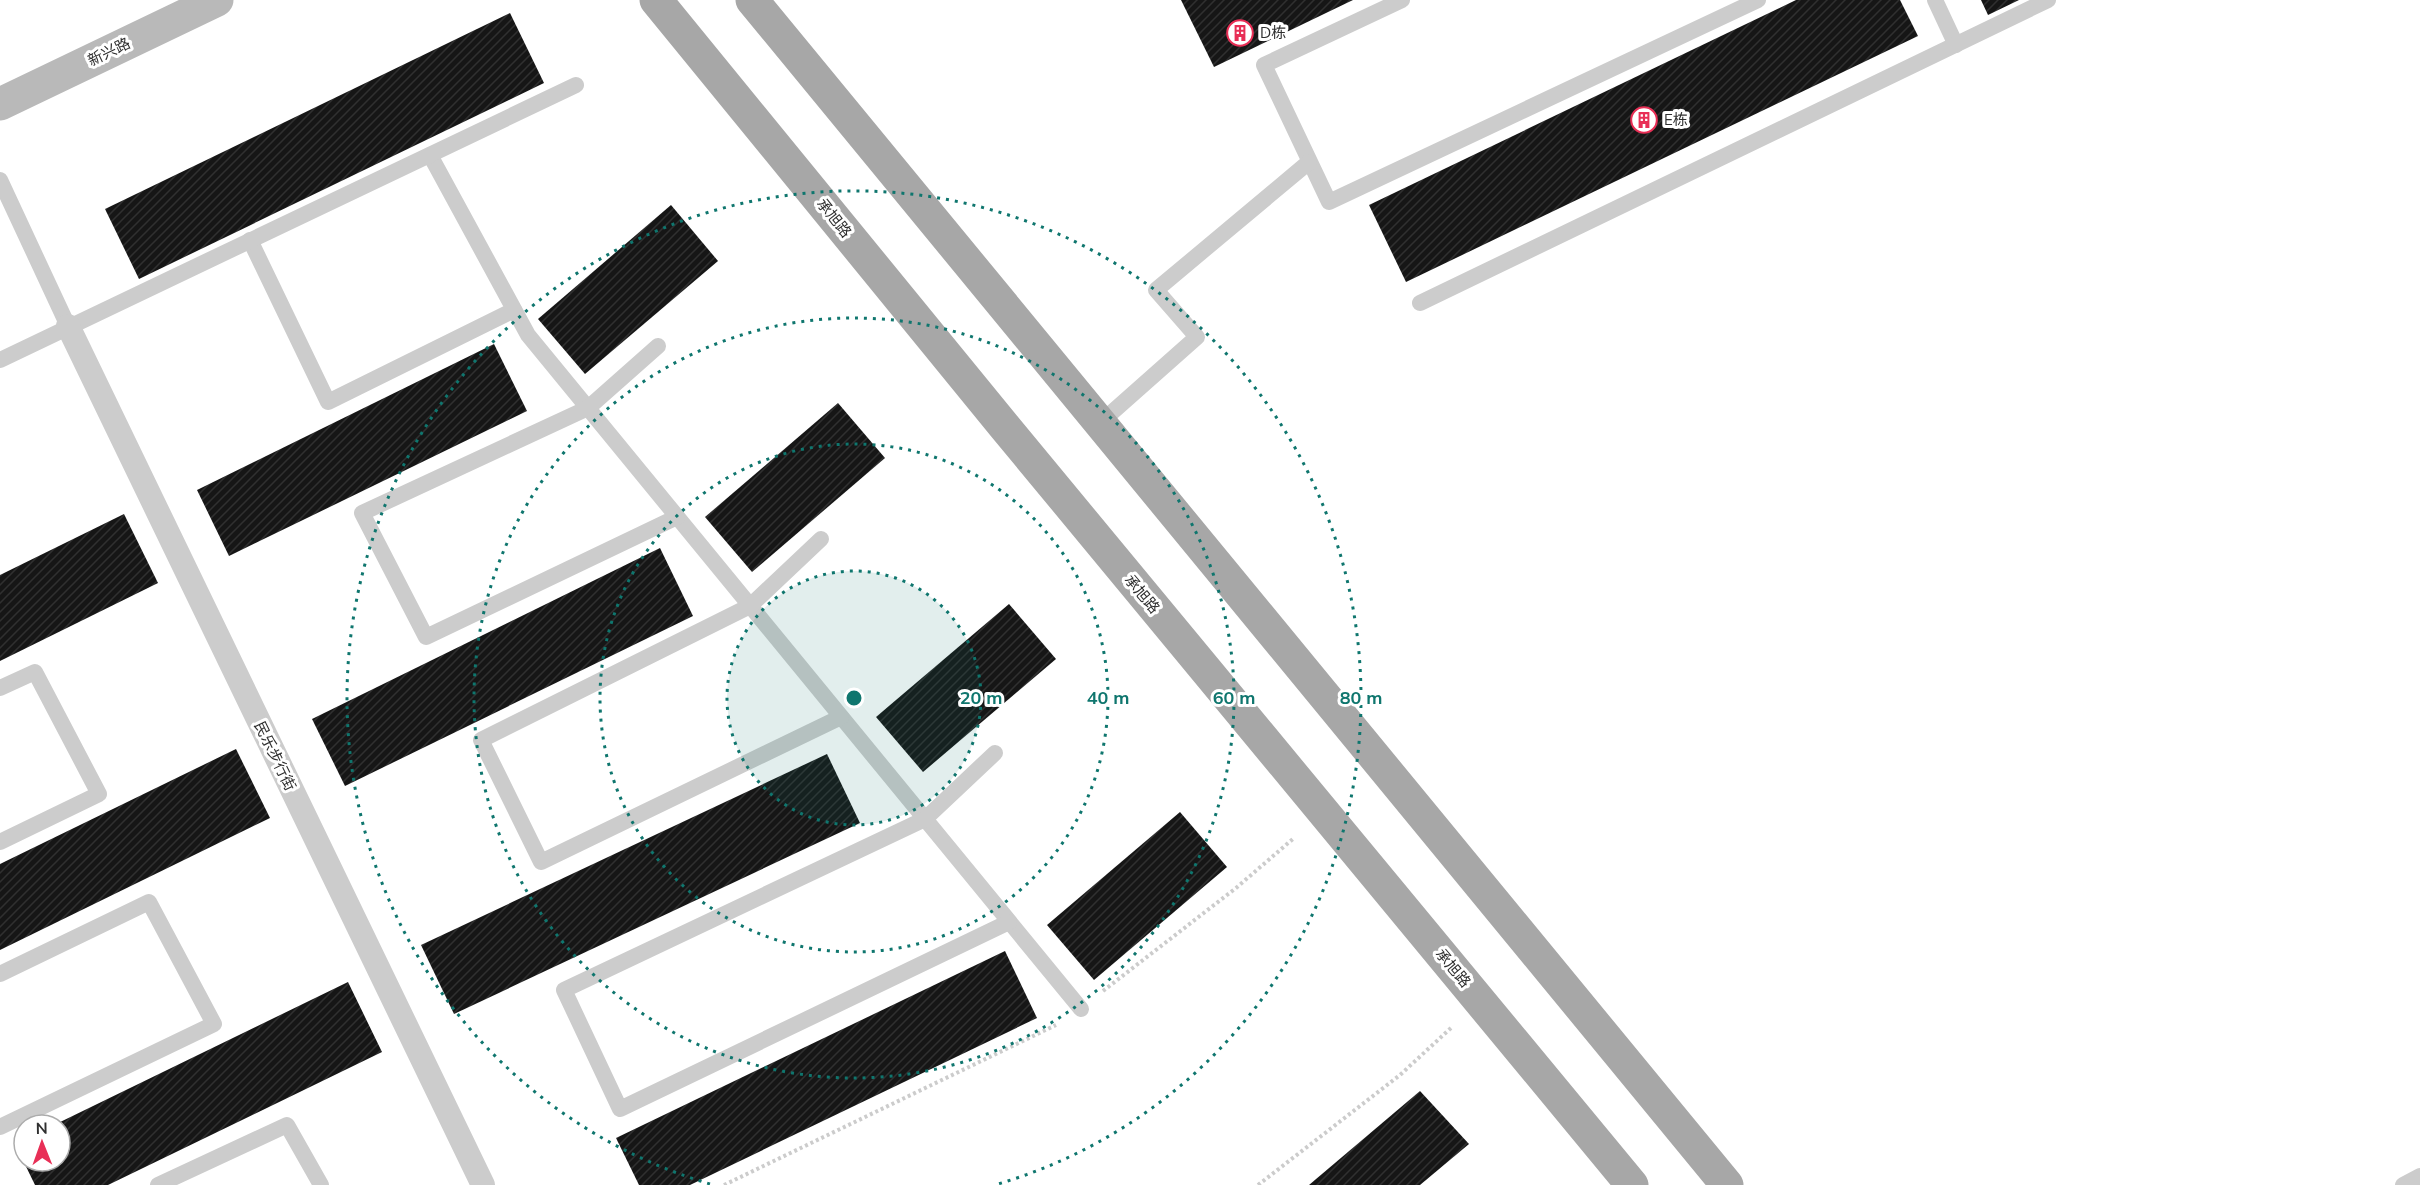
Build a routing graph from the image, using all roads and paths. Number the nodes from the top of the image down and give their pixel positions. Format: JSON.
{"nodes":[{"id":1,"x":217,"y":0,"type":"edge"},
{"id":2,"x":656,"y":0,"type":"edge"},
{"id":3,"x":752,"y":0,"type":"edge"},
{"id":4,"x":1402,"y":0,"type":"edge"},
{"id":5,"x":1758,"y":0,"type":"edge"},
{"id":6,"x":1935,"y":0,"type":"edge"},
{"id":7,"x":2048,"y":0,"type":"edge"},
{"id":8,"x":1956,"y":45,"type":"junction"},
{"id":9,"x":576,"y":85,"type":"dead end"},
{"id":10,"x":0,"y":104,"type":"edge"},
{"id":11,"x":430,"y":155,"type":"junction"},
{"id":12,"x":1309,"y":162,"type":"junction"},
{"id":13,"x":0,"y":180,"type":"edge"},
{"id":14,"x":250,"y":240,"type":"junction"},
{"id":15,"x":1420,"y":303,"type":"dead end"},
{"id":16,"x":514,"y":309,"type":"junction"},
{"id":17,"x":68,"y":326,"type":"junction"},
{"id":18,"x":658,"y":346,"type":"dead end"},
{"id":19,"x":0,"y":360,"type":"edge"},
{"id":20,"x":588,"y":408,"type":"junction"},
{"id":21,"x":1100,"y":423,"type":"junction"},
{"id":22,"x":677,"y":517,"type":"junction"},
{"id":23,"x":821,"y":540,"type":"dead end"},
{"id":24,"x":750,"y":606,"type":"junction"},
{"id":25,"x":0,"y":688,"type":"edge"},
{"id":26,"x":841,"y":717,"type":"junction"},
{"id":27,"x":995,"y":753,"type":"dead end"},
{"id":28,"x":1324,"y":813,"type":"junction"},
{"id":29,"x":925,"y":819,"type":"junction"},
{"id":30,"x":0,"y":843,"type":"edge"},
{"id":31,"x":1009,"y":922,"type":"junction"},
{"id":32,"x":0,"y":974,"type":"edge"},
{"id":33,"x":1480,"y":1001,"type":"junction"},
{"id":34,"x":1081,"y":1009,"type":"junction"},
{"id":35,"x":0,"y":1127,"type":"edge"},
{"id":36,"x":2420,"y":1176,"type":"edge"},
{"id":37,"x":158,"y":1185,"type":"edge"},
{"id":38,"x":321,"y":1185,"type":"edge"},
{"id":39,"x":483,"y":1185,"type":"edge"},
{"id":40,"x":724,"y":1185,"type":"edge"},
{"id":41,"x":1258,"y":1185,"type":"edge"},
{"id":42,"x":1632,"y":1185,"type":"edge"},
{"id":43,"x":1727,"y":1185,"type":"edge"},
{"id":44,"x":2403,"y":1185,"type":"edge"}],
"edges":[{"from":1,"to":10,"type":"main road","name":"新兴路"},
{"from":2,"to":28,"type":"main road","name":"承旭路"},
{"from":3,"to":21,"type":"main road"},
{"from":4,"to":12,"type":"lane"},
{"from":5,"to":12,"type":"lane"},
{"from":6,"to":8,"type":"lane"},
{"from":7,"to":8,"type":"lane"},
{"from":8,"to":15,"type":"lane"},
{"from":9,"to":11,"type":"lane"},
{"from":11,"to":14,"type":"lane"},
{"from":11,"to":16,"type":"lane"},
{"from":12,"to":21,"type":"lane"},
{"from":13,"to":17,"type":"lane"},
{"from":14,"to":16,"type":"lane"},
{"from":14,"to":17,"type":"lane"},
{"from":16,"to":20,"type":"lane"},
{"from":17,"to":19,"type":"lane"},
{"from":17,"to":39,"type":"street","name":"民乐步行街"},
{"from":18,"to":20,"type":"lane"},
{"from":20,"to":22,"type":"lane"},
{"from":20,"to":22,"type":"lane"},
{"from":21,"to":43,"type":"main road"},
{"from":22,"to":24,"type":"lane"},
{"from":23,"to":24,"type":"lane"},
{"from":24,"to":26,"type":"lane"},
{"from":24,"to":26,"type":"lane"},
{"from":25,"to":30,"type":"lane"},
{"from":26,"to":29,"type":"lane"},
{"from":27,"to":29,"type":"lane"},
{"from":28,"to":33,"type":"main road","name":"承旭路"},
{"from":28,"to":34,"type":"path"},
{"from":29,"to":31,"type":"lane"},
{"from":29,"to":31,"type":"lane"},
{"from":31,"to":34,"type":"lane"},
{"from":32,"to":35,"type":"lane"},
{"from":33,"to":41,"type":"path"},
{"from":33,"to":42,"type":"main road","name":"承旭路"},
{"from":34,"to":40,"type":"path"},
{"from":36,"to":44,"type":"lane"},
{"from":37,"to":38,"type":"lane"}]}
